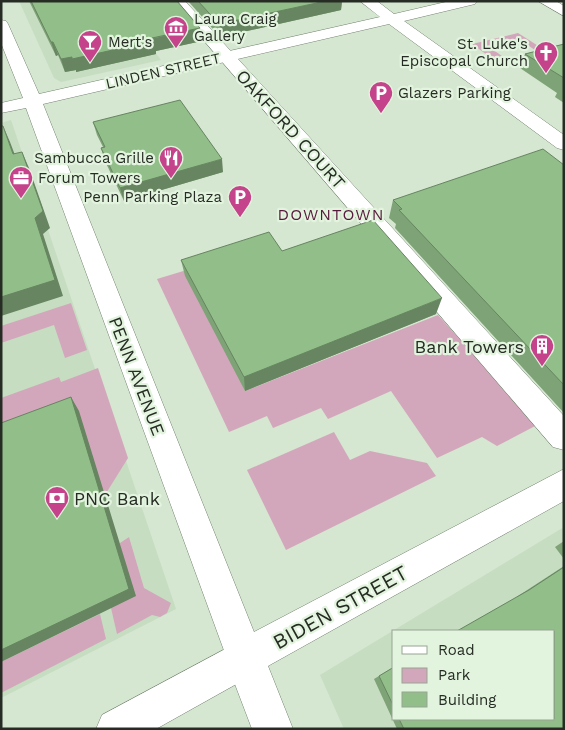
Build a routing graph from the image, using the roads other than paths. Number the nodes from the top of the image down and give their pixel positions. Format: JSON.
{"nodes":[{"id":1,"x":177,"y":1,"type":"edge"},
{"id":2,"x":367,"y":1,"type":"edge"},
{"id":3,"x":470,"y":1,"type":"edge"},
{"id":4,"x":544,"y":1,"type":"edge"},
{"id":5,"x":564,"y":12,"type":"edge"},
{"id":6,"x":392,"y":19,"type":"junction"},
{"id":7,"x":1,"y":24,"type":"edge"},
{"id":8,"x":226,"y":56,"type":"junction"},
{"id":9,"x":33,"y":100,"type":"junction"},
{"id":10,"x":1,"y":108,"type":"edge"},
{"id":11,"x":564,"y":144,"type":"edge"},
{"id":12,"x":564,"y":437,"type":"edge"},
{"id":13,"x":564,"y":484,"type":"edge"},
{"id":14,"x":244,"y":658,"type":"junction"},
{"id":15,"x":116,"y":729,"type":"edge"},
{"id":16,"x":273,"y":729,"type":"edge"}],
"edges":[{"from":1,"to":8,"type":"main road","name":"OAKFORD COURT"},
{"from":2,"to":6,"type":"main road"},
{"from":3,"to":6,"type":"main road","name":"LINDEN STREET"},
{"from":4,"to":5,"type":"main road"},
{"from":6,"to":8,"type":"main road","name":"LINDEN STREET"},
{"from":6,"to":11,"type":"main road"},
{"from":7,"to":9,"type":"main road","name":"PENN AVENUE"},
{"from":8,"to":9,"type":"main road","name":"LINDEN STREET"},
{"from":8,"to":12,"type":"main road","name":"OAKFORD COURT"},
{"from":9,"to":10,"type":"main road","name":"LINDEN STREET"},
{"from":9,"to":14,"type":"main road","name":"PENN AVENUE"},
{"from":13,"to":14,"type":"main road","name":"BIDEN STREET"},
{"from":14,"to":15,"type":"main road","name":"BIDEN STREET"},
{"from":14,"to":16,"type":"main road","name":"PENN AVENUE"}]}
